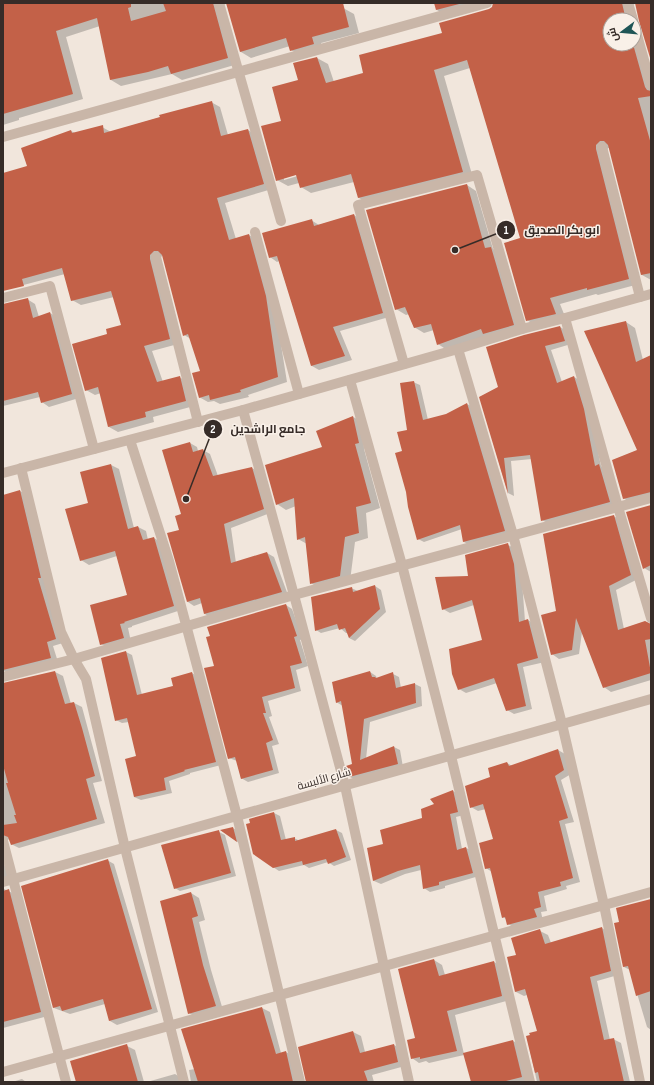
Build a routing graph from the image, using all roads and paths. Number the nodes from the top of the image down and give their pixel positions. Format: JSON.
{"nodes":[{"id":1,"x":219,"y":3,"type":"edge"},
{"id":2,"x":487,"y":3,"type":"edge"},
{"id":3,"x":642,"y":52,"type":"edge"},
{"id":4,"x":238,"y":72,"type":"junction"},
{"id":5,"x":651,"y":85,"type":"edge"},
{"id":6,"x":3,"y":137,"type":"edge"},
{"id":7,"x":602,"y":147,"type":"dead end"},
{"id":8,"x":281,"y":221,"type":"dead end"},
{"id":9,"x":255,"y":232,"type":"dead end"},
{"id":10,"x":156,"y":257,"type":"dead end"},
{"id":11,"x":651,"y":294,"type":"edge"},
{"id":12,"x":640,"y":297,"type":"junction"},
{"id":13,"x":3,"y":298,"type":"edge"},
{"id":14,"x":565,"y":318,"type":"junction"},
{"id":15,"x":522,"y":329,"type":"junction"},
{"id":16,"x":458,"y":349,"type":"junction"},
{"id":17,"x":404,"y":364,"type":"junction"},
{"id":18,"x":350,"y":380,"type":"junction"},
{"id":19,"x":299,"y":394,"type":"junction"},
{"id":20,"x":243,"y":410,"type":"junction"},
{"id":21,"x":198,"y":422,"type":"junction"},
{"id":22,"x":130,"y":440,"type":"junction"},
{"id":23,"x":94,"y":449,"type":"junction"},
{"id":24,"x":21,"y":468,"type":"junction"},
{"id":25,"x":3,"y":473,"type":"edge"},
{"id":26,"x":651,"y":498,"type":"edge"},
{"id":27,"x":618,"y":507,"type":"junction"},
{"id":28,"x":513,"y":535,"type":"junction"},
{"id":29,"x":402,"y":565,"type":"junction"},
{"id":30,"x":294,"y":594,"type":"junction"},
{"id":31,"x":651,"y":618,"type":"edge"},
{"id":32,"x":187,"y":626,"type":"junction"},
{"id":33,"x":74,"y":659,"type":"junction"},
{"id":34,"x":3,"y":678,"type":"edge"},
{"id":35,"x":651,"y":699,"type":"edge"},
{"id":36,"x":562,"y":724,"type":"junction"},
{"id":37,"x":451,"y":756,"type":"junction"},
{"id":38,"x":345,"y":786,"type":"junction"},
{"id":39,"x":237,"y":816,"type":"junction"},
{"id":40,"x":3,"y":841,"type":"edge"},
{"id":41,"x":125,"y":848,"type":"junction"},
{"id":42,"x":8,"y":880,"type":"edge"},
{"id":43,"x":651,"y":892,"type":"edge"},
{"id":44,"x":604,"y":905,"type":"junction"},
{"id":45,"x":494,"y":936,"type":"junction"},
{"id":46,"x":383,"y":966,"type":"junction"},
{"id":47,"x":280,"y":995,"type":"junction"},
{"id":48,"x":171,"y":1026,"type":"junction"},
{"id":49,"x":60,"y":1056,"type":"junction"},
{"id":50,"x":3,"y":1072,"type":"edge"},
{"id":51,"x":66,"y":1082,"type":"edge"},
{"id":52,"x":184,"y":1082,"type":"edge"},
{"id":53,"x":300,"y":1082,"type":"edge"},
{"id":54,"x":409,"y":1082,"type":"edge"},
{"id":55,"x":530,"y":1082,"type":"edge"},
{"id":56,"x":640,"y":1082,"type":"edge"}],
"edges":[{"from":1,"to":4,"type":"street"},
{"from":2,"to":4,"type":"street"},
{"from":3,"to":5,"type":"street"},
{"from":4,"to":6,"type":"street"},
{"from":4,"to":8,"type":"street"},
{"from":7,"to":12,"type":"street"},
{"from":9,"to":19,"type":"street"},
{"from":10,"to":21,"type":"street"},
{"from":11,"to":12,"type":"street"},
{"from":12,"to":14,"type":"street"},
{"from":13,"to":23,"type":"street"},
{"from":14,"to":15,"type":"street"},
{"from":14,"to":27,"type":"street"},
{"from":15,"to":16,"type":"street"},
{"from":15,"to":17,"type":"street"},
{"from":16,"to":17,"type":"street"},
{"from":16,"to":28,"type":"street"},
{"from":17,"to":18,"type":"street"},
{"from":18,"to":19,"type":"street"},
{"from":18,"to":29,"type":"street"},
{"from":19,"to":20,"type":"street"},
{"from":20,"to":21,"type":"street"},
{"from":20,"to":30,"type":"street"},
{"from":21,"to":22,"type":"street"},
{"from":22,"to":23,"type":"street"},
{"from":22,"to":32,"type":"street"},
{"from":23,"to":24,"type":"street"},
{"from":24,"to":25,"type":"street"},
{"from":24,"to":33,"type":"street"},
{"from":26,"to":27,"type":"street"},
{"from":27,"to":28,"type":"street"},
{"from":27,"to":31,"type":"street"},
{"from":28,"to":29,"type":"street"},
{"from":28,"to":36,"type":"street"},
{"from":29,"to":30,"type":"street"},
{"from":29,"to":37,"type":"street"},
{"from":30,"to":32,"type":"street"},
{"from":30,"to":38,"type":"street"},
{"from":32,"to":33,"type":"street"},
{"from":32,"to":39,"type":"street"},
{"from":33,"to":34,"type":"street"},
{"from":33,"to":41,"type":"street"},
{"from":35,"to":36,"type":"street","name":"شارع الألبسة"},
{"from":36,"to":37,"type":"street","name":"شارع الألبسة"},
{"from":36,"to":44,"type":"street"},
{"from":37,"to":38,"type":"street","name":"شارع الألبسة"},
{"from":37,"to":45,"type":"street"},
{"from":38,"to":39,"type":"street","name":"شارع الألبسة"},
{"from":38,"to":46,"type":"street"},
{"from":39,"to":41,"type":"street","name":"شارع الألبسة"},
{"from":39,"to":47,"type":"street"},
{"from":40,"to":42,"type":"street"},
{"from":41,"to":42,"type":"street","name":"شارع الألبسة"},
{"from":41,"to":48,"type":"street"},
{"from":42,"to":49,"type":"street"},
{"from":43,"to":44,"type":"street"},
{"from":44,"to":45,"type":"street"},
{"from":44,"to":56,"type":"street"},
{"from":45,"to":46,"type":"street"},
{"from":45,"to":55,"type":"street"},
{"from":46,"to":47,"type":"street"},
{"from":46,"to":54,"type":"street"},
{"from":47,"to":48,"type":"street"},
{"from":47,"to":53,"type":"street"},
{"from":48,"to":49,"type":"street"},
{"from":48,"to":52,"type":"street"},
{"from":49,"to":50,"type":"street"},
{"from":49,"to":51,"type":"street"}]}
